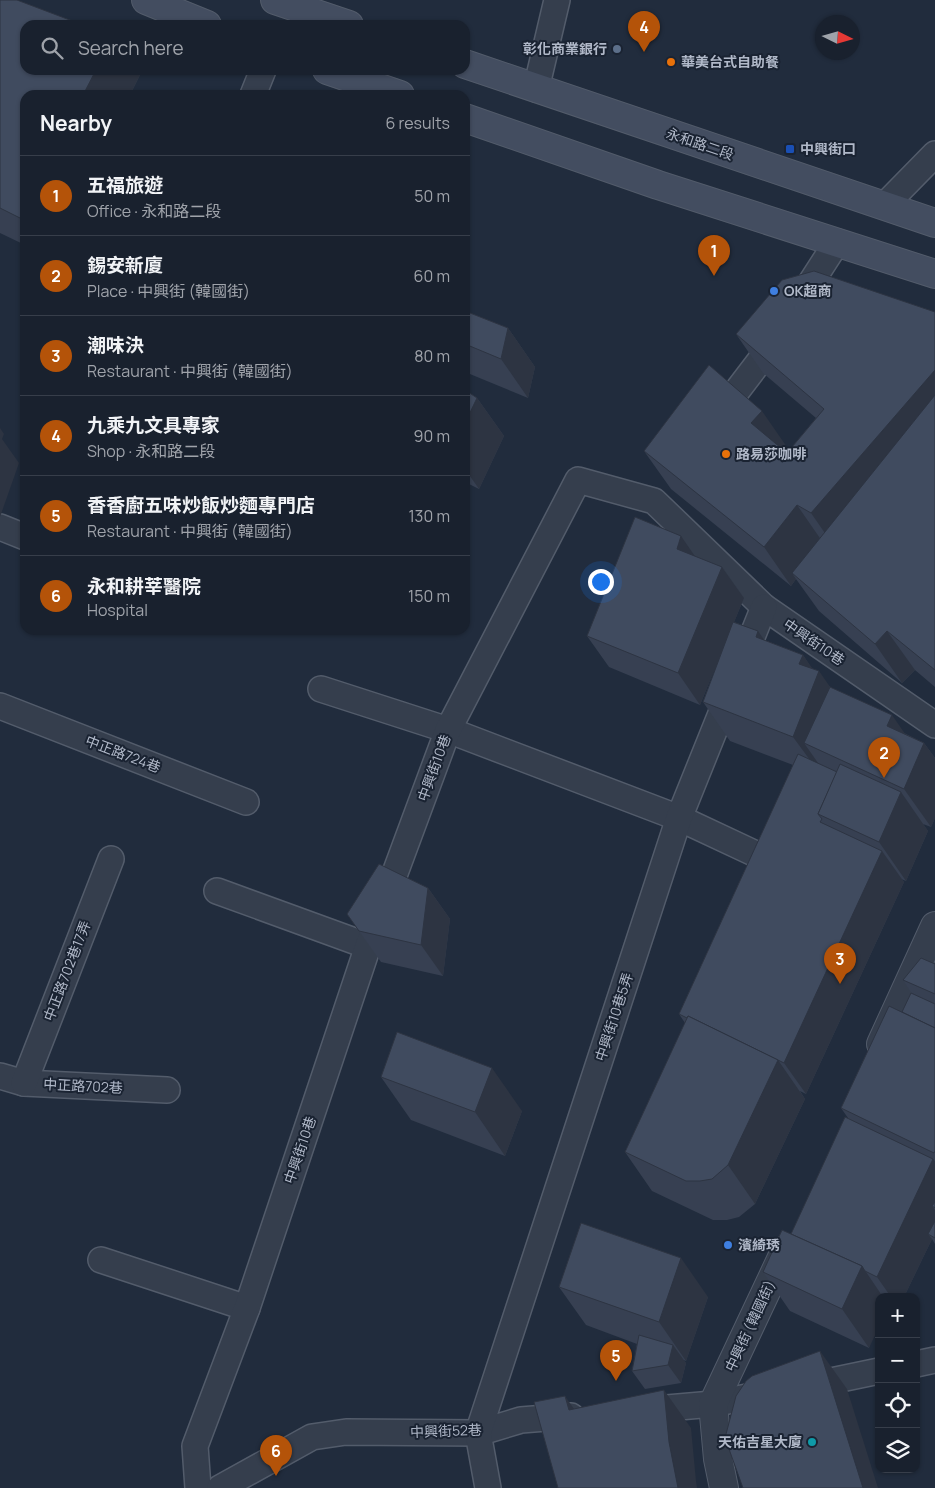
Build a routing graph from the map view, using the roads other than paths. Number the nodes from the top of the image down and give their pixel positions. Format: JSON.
{"nodes":[{"id":1,"x":146,"y":0,"type":"edge"},
{"id":2,"x":557,"y":0,"type":"edge"},
{"id":3,"x":280,"y":1,"type":"edge"},
{"id":4,"x":195,"y":20,"type":"edge"},
{"id":5,"x":335,"y":20,"type":"edge"},
{"id":6,"x":470,"y":66,"type":"edge"},
{"id":7,"x":261,"y":75,"type":"edge"},
{"id":8,"x":342,"y":75,"type":"edge"},
{"id":9,"x":536,"y":89,"type":"junction"},
{"id":10,"x":255,"y":90,"type":"edge"},
{"id":11,"x":385,"y":90,"type":"edge"},
{"id":12,"x":470,"y":120,"type":"edge"},
{"id":13,"x":935,"y":154,"type":"edge"},
{"id":14,"x":884,"y":206,"type":"junction"},
{"id":15,"x":935,"y":224,"type":"edge"},
{"id":16,"x":837,"y":242,"type":"junction"},
{"id":17,"x":935,"y":274,"type":"edge"},
{"id":18,"x":702,"y":438,"type":"edge"},
{"id":19,"x":0,"y":527,"type":"edge"},
{"id":20,"x":20,"y":535,"type":"edge"},
{"id":21,"x":764,"y":607,"type":"junction"},
{"id":22,"x":321,"y":689,"type":"dead end"},
{"id":23,"x":0,"y":706,"type":"edge"},
{"id":24,"x":935,"y":724,"type":"edge"},
{"id":25,"x":448,"y":730,"type":"junction"},
{"id":26,"x":246,"y":802,"type":"dead end"},
{"id":27,"x":679,"y":818,"type":"junction"},
{"id":28,"x":111,"y":859,"type":"dead end"},
{"id":29,"x":775,"y":863,"type":"edge"},
{"id":30,"x":218,"y":891,"type":"dead end"},
{"id":31,"x":935,"y":926,"type":"edge"},
{"id":32,"x":368,"y":946,"type":"junction"},
{"id":33,"x":927,"y":964,"type":"edge"},
{"id":34,"x":869,"y":1069,"type":"edge"},
{"id":35,"x":0,"y":1076,"type":"edge"},
{"id":36,"x":24,"y":1083,"type":"junction"},
{"id":37,"x":168,"y":1090,"type":"dead end"},
{"id":38,"x":798,"y":1223,"type":"edge"},
{"id":39,"x":101,"y":1260,"type":"dead end"},
{"id":40,"x":247,"y":1308,"type":"junction"},
{"id":41,"x":935,"y":1360,"type":"edge"},
{"id":42,"x":920,"y":1363,"type":"edge"},
{"id":43,"x":875,"y":1372,"type":"edge"},
{"id":44,"x":714,"y":1404,"type":"junction"},
{"id":45,"x":478,"y":1433,"type":"junction"},
{"id":46,"x":198,"y":1488,"type":"edge"},
{"id":47,"x":220,"y":1488,"type":"edge"},
{"id":48,"x":488,"y":1488,"type":"edge"},
{"id":49,"x":724,"y":1488,"type":"edge"}],
"edges":[{"from":1,"to":4,"type":"main road"},
{"from":2,"to":9,"type":"lane"},
{"from":3,"to":5,"type":"main road"},
{"from":6,"to":9,"type":"main road","name":"永和路二段"},
{"from":7,"to":10,"type":"lane"},
{"from":8,"to":11,"type":"main road"},
{"from":9,"to":14,"type":"main road","name":"永和路二段"},
{"from":12,"to":16,"type":"main road"},
{"from":13,"to":14,"type":"lane"},
{"from":14,"to":15,"type":"main road","name":"永和路二段"},
{"from":16,"to":17,"type":"main road"},
{"from":16,"to":18,"type":"lane"},
{"from":19,"to":20,"type":"lane"},
{"from":21,"to":24,"type":"lane","name":"中興街10巷"},
{"from":21,"to":25,"type":"lane","name":"中興街10巷"},
{"from":21,"to":27,"type":"lane","name":"中興街10巷5弄"},
{"from":22,"to":25,"type":"lane"},
{"from":23,"to":26,"type":"lane","name":"中正路724巷"},
{"from":25,"to":27,"type":"lane"},
{"from":25,"to":32,"type":"lane","name":"中興街10巷"},
{"from":27,"to":29,"type":"lane"},
{"from":27,"to":45,"type":"lane","name":"中興街10巷5弄"},
{"from":28,"to":36,"type":"lane","name":"中正路702巷17弄"},
{"from":30,"to":32,"type":"lane"},
{"from":31,"to":33,"type":"street"},
{"from":32,"to":40,"type":"lane","name":"中興街10巷"},
{"from":33,"to":34,"type":"street"},
{"from":35,"to":36,"type":"lane","name":"中正路702巷"},
{"from":36,"to":37,"type":"lane","name":"中正路702巷"},
{"from":38,"to":44,"type":"street","name":"中興街 (韓國街)"},
{"from":39,"to":40,"type":"lane"},
{"from":40,"to":46,"type":"lane","name":"中興街10巷"},
{"from":41,"to":42,"type":"lane"},
{"from":43,"to":44,"type":"lane","name":"中興街52巷"},
{"from":44,"to":45,"type":"lane","name":"中興街52巷"},
{"from":44,"to":49,"type":"street","name":"中興街 (韓國街)"},
{"from":45,"to":47,"type":"lane","name":"中興街52巷"},
{"from":45,"to":48,"type":"lane"}]}
